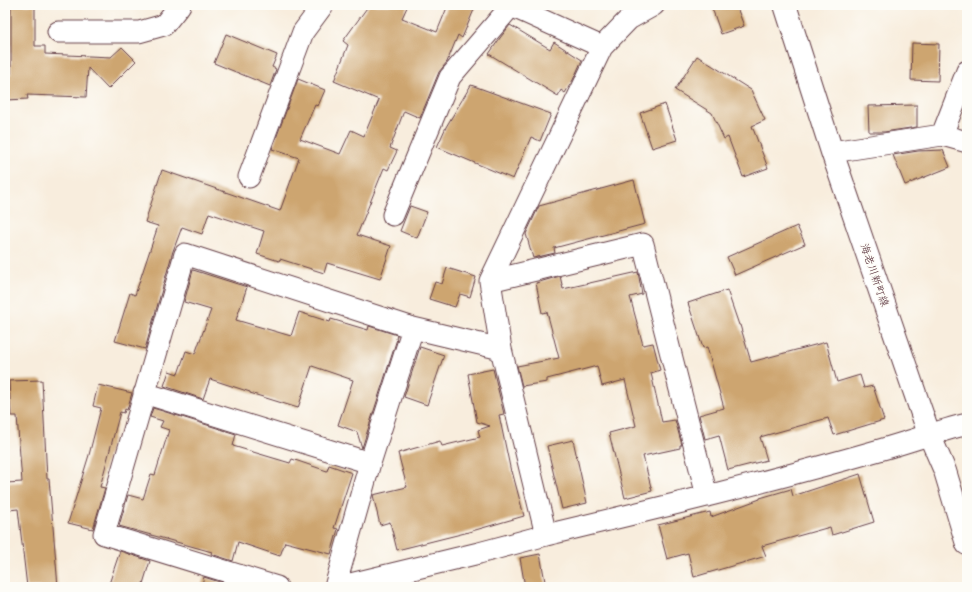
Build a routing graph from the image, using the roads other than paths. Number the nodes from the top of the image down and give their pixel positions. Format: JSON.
{"nodes":[{"id":1,"x":180,"y":5,"type":"edge"},
{"id":2,"x":323,"y":5,"type":"edge"},
{"id":3,"x":510,"y":5,"type":"edge"},
{"id":4,"x":654,"y":5,"type":"edge"},
{"id":5,"x":785,"y":5,"type":"edge"},
{"id":6,"x":58,"y":32,"type":"dead end"},
{"id":7,"x":602,"y":47,"type":"junction"},
{"id":8,"x":967,"y":71,"type":"edge"},
{"id":9,"x":942,"y":135,"type":"junction"},
{"id":10,"x":967,"y":142,"type":"edge"},
{"id":11,"x":832,"y":152,"type":"junction"},
{"id":12,"x":249,"y":177,"type":"dead end"},
{"id":13,"x":393,"y":215,"type":"dead end"},
{"id":14,"x":490,"y":281,"type":"junction"},
{"id":15,"x":413,"y":328,"type":"junction"},
{"id":16,"x":501,"y":349,"type":"junction"},
{"id":17,"x":144,"y":393,"type":"junction"},
{"id":18,"x":967,"y":424,"type":"edge"},
{"id":19,"x":929,"y":434,"type":"junction"},
{"id":20,"x":370,"y":463,"type":"junction"},
{"id":21,"x":707,"y":496,"type":"junction"},
{"id":22,"x":546,"y":535,"type":"junction"},
{"id":23,"x":967,"y":544,"type":"edge"},
{"id":24,"x":277,"y":587,"type":"edge"},
{"id":25,"x":337,"y":587,"type":"edge"}],
"edges":[{"from":1,"to":6,"type":"street"},
{"from":2,"to":12,"type":"street"},
{"from":3,"to":7,"type":"street"},
{"from":3,"to":13,"type":"street"},
{"from":4,"to":7,"type":"street"},
{"from":5,"to":11,"type":"main road","name":"海老川新町線"},
{"from":7,"to":14,"type":"street"},
{"from":8,"to":9,"type":"street"},
{"from":9,"to":10,"type":"street"},
{"from":9,"to":11,"type":"street"},
{"from":11,"to":19,"type":"main road","name":"海老川新町線"},
{"from":14,"to":16,"type":"street"},
{"from":14,"to":21,"type":"street"},
{"from":15,"to":16,"type":"street"},
{"from":15,"to":17,"type":"street"},
{"from":15,"to":20,"type":"street"},
{"from":16,"to":22,"type":"street"},
{"from":17,"to":20,"type":"street"},
{"from":17,"to":24,"type":"street"},
{"from":18,"to":19,"type":"street"},
{"from":19,"to":21,"type":"street"},
{"from":19,"to":23,"type":"main road","name":"海老川新町線"},
{"from":20,"to":25,"type":"street"},
{"from":21,"to":22,"type":"street"},
{"from":22,"to":25,"type":"street"}]}
